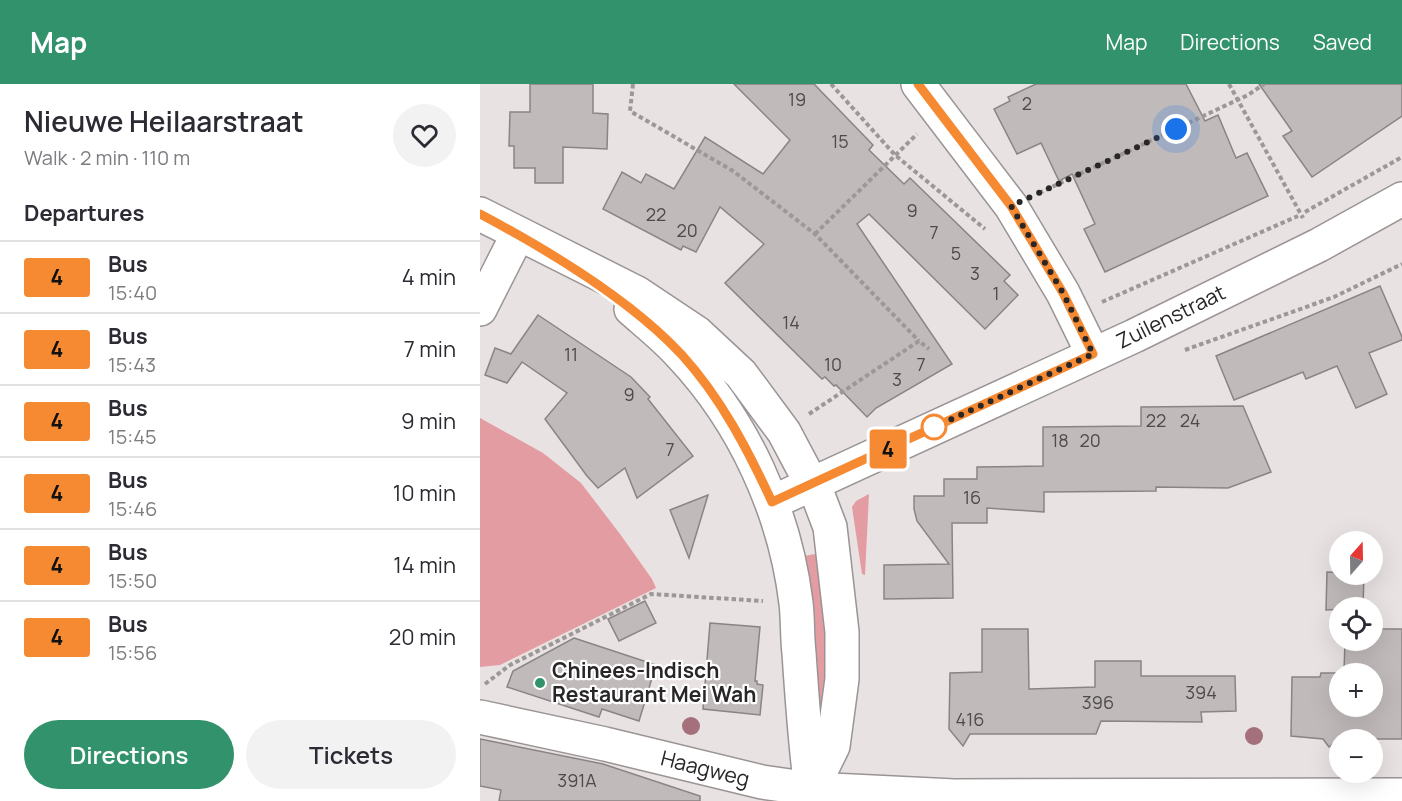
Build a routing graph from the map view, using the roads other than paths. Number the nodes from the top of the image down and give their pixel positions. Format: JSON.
{"nodes":[{"id":1,"x":918,"y":84,"type":"edge"},
{"id":2,"x":1402,"y":199,"type":"edge"},
{"id":3,"x":480,"y":214,"type":"edge"},
{"id":4,"x":521,"y":236,"type":"junction"},
{"id":5,"x":480,"y":309,"type":"edge"},
{"id":6,"x":1093,"y":354,"type":"junction"},
{"id":7,"x":812,"y":484,"type":"junction"},
{"id":8,"x":772,"y":502,"type":"junction"},
{"id":9,"x":480,"y":717,"type":"edge"},
{"id":10,"x":809,"y":795,"type":"edge"},
{"id":11,"x":1402,"y":795,"type":"edge"},
{"id":12,"x":911,"y":798,"type":"edge"}],
"edges":[{"from":1,"to":6,"type":"street"},
{"from":2,"to":6,"type":"street","name":"Zuilenstraat"},
{"from":3,"to":4,"type":"street"},
{"from":4,"to":5,"type":"street"},
{"from":4,"to":7,"type":"street"},
{"from":4,"to":8,"type":"street"},
{"from":6,"to":7,"type":"street","name":"Zuilenstraat"},
{"from":7,"to":8,"type":"street","name":"Zuilenstraat"},
{"from":7,"to":10,"type":"street"},
{"from":8,"to":10,"type":"street"},
{"from":9,"to":10,"type":"street","name":"Haagweg"},
{"from":10,"to":12,"type":"street","name":"Haagweg"},
{"from":11,"to":12,"type":"street","name":"Haagweg"}]}
